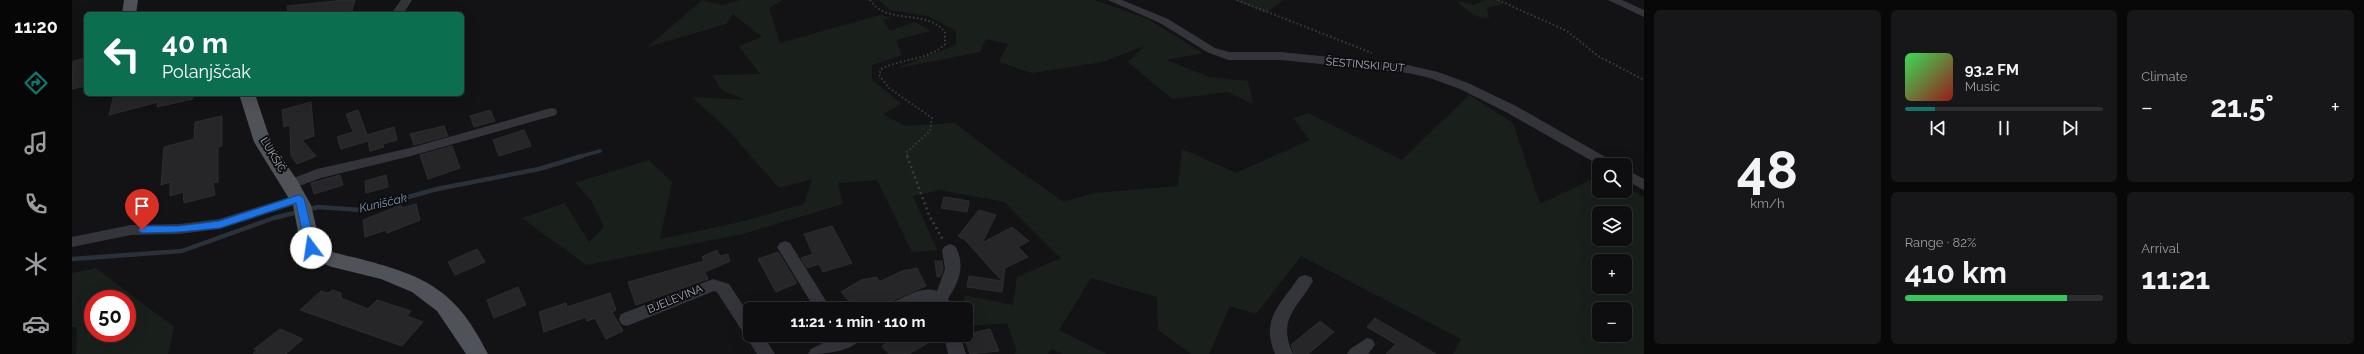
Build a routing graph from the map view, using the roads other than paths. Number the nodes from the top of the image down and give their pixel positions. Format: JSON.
{"nodes":[{"id":1,"x":131,"y":0,"type":"edge"},
{"id":2,"x":407,"y":0,"type":"edge"},
{"id":3,"x":1113,"y":0,"type":"edge"},
{"id":4,"x":1613,"y":0,"type":"edge"},
{"id":5,"x":129,"y":12,"type":"edge"},
{"id":6,"x":398,"y":12,"type":"edge"},
{"id":7,"x":1644,"y":14,"type":"edge"},
{"id":8,"x":248,"y":96,"type":"edge"},
{"id":9,"x":551,"y":112,"type":"dead end"},
{"id":10,"x":1597,"y":158,"type":"edge"},
{"id":11,"x":1632,"y":178,"type":"edge"},
{"id":12,"x":1644,"y":185,"type":"edge"},
{"id":13,"x":299,"y":201,"type":"junction"},
{"id":14,"x":72,"y":242,"type":"edge"},
{"id":15,"x":785,"y":247,"type":"dead end"},
{"id":16,"x":950,"y":250,"type":"road end"},
{"id":17,"x":1305,"y":281,"type":"dead end"},
{"id":18,"x":819,"y":302,"type":"edge"},
{"id":19,"x":909,"y":302,"type":"edge"},
{"id":20,"x":940,"y":302,"type":"edge"},
{"id":21,"x":944,"y":302,"type":"edge"},
{"id":22,"x":626,"y":319,"type":"dead end"},
{"id":23,"x":743,"y":319,"type":"edge"},
{"id":24,"x":758,"y":342,"type":"edge"},
{"id":25,"x":837,"y":342,"type":"edge"},
{"id":26,"x":954,"y":342,"type":"edge"},
{"id":27,"x":477,"y":354,"type":"edge"},
{"id":28,"x":766,"y":354,"type":"edge"},
{"id":29,"x":817,"y":354,"type":"edge"},
{"id":30,"x":958,"y":354,"type":"edge"},
{"id":31,"x":1284,"y":354,"type":"edge"}],
"edges":[{"from":1,"to":5,"type":"main road"},
{"from":2,"to":6,"type":"street"},
{"from":3,"to":10,"type":"street","name":"ŠESTINSKI PUT"},
{"from":4,"to":7,"type":"street"},
{"from":8,"to":13,"type":"main road","name":"LUKŠIĆ"},
{"from":9,"to":13,"type":"street"},
{"from":11,"to":12,"type":"street"},
{"from":13,"to":14,"type":"street"},
{"from":13,"to":27,"type":"main road"},
{"from":15,"to":18,"type":"street"},
{"from":16,"to":21,"type":"street"},
{"from":17,"to":31,"type":"street"},
{"from":19,"to":20,"type":"street"},
{"from":22,"to":23,"type":"street","name":"BJELEVINA"},
{"from":24,"to":28,"type":"street"},
{"from":25,"to":29,"type":"street"},
{"from":26,"to":30,"type":"street"}]}
